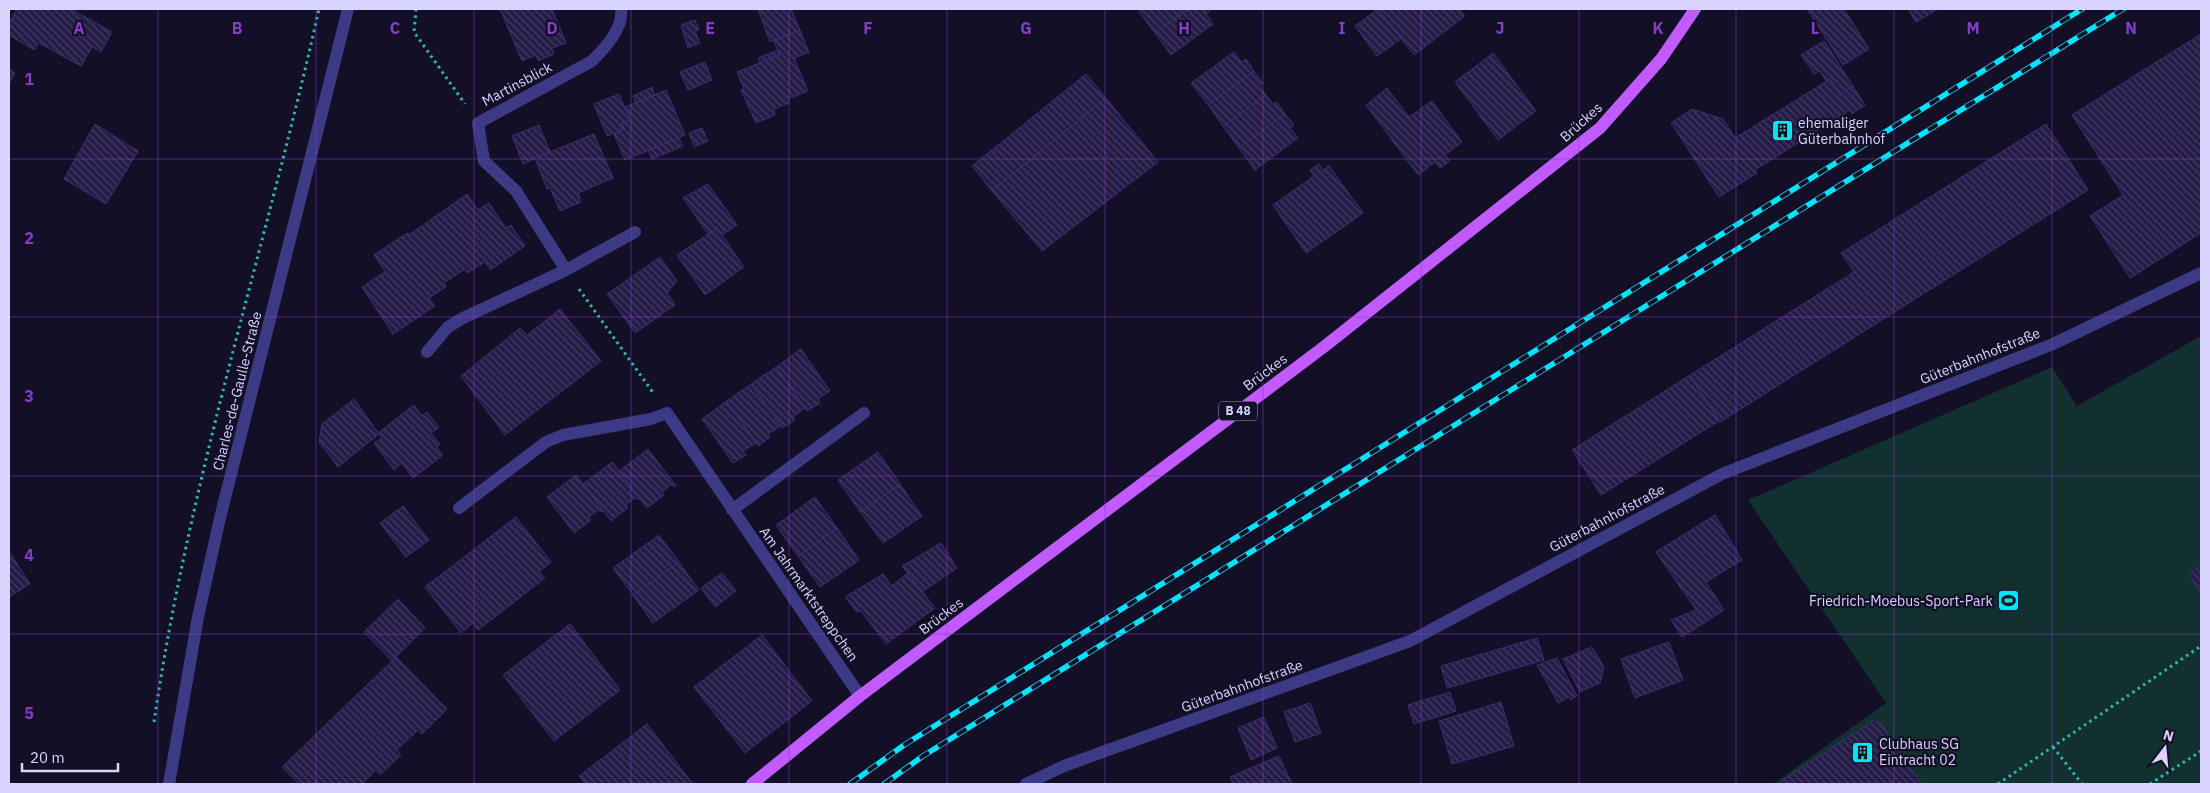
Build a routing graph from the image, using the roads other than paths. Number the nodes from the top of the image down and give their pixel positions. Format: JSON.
{"nodes":[{"id":1,"x":348,"y":9,"type":"edge"},
{"id":2,"x":621,"y":9,"type":"edge"},
{"id":3,"x":1694,"y":9,"type":"edge"},
{"id":4,"x":635,"y":232,"type":"dead end"},
{"id":5,"x":566,"y":270,"type":"junction"},
{"id":6,"x":2201,"y":273,"type":"edge"},
{"id":7,"x":426,"y":352,"type":"dead end"},
{"id":8,"x":864,"y":414,"type":"dead end"},
{"id":9,"x":459,"y":508,"type":"dead end"},
{"id":10,"x":732,"y":510,"type":"junction"},
{"id":11,"x":860,"y":696,"type":"junction"},
{"id":12,"x":169,"y":784,"type":"edge"},
{"id":13,"x":752,"y":784,"type":"edge"},
{"id":14,"x":1026,"y":784,"type":"edge"}],
"edges":[{"from":1,"to":12,"type":"street","name":"Charles-de-Gaulle-Straße"},
{"from":2,"to":5,"type":"street","name":"Martinsblick"},
{"from":3,"to":11,"type":"main road","name":"Brückes","number":"B 48"},
{"from":4,"to":5,"type":"street"},
{"from":5,"to":7,"type":"street"},
{"from":6,"to":14,"type":"street","name":"Güterbahnhofstraße"},
{"from":8,"to":10,"type":"street"},
{"from":9,"to":10,"type":"street","name":"Am Jahrmarktstreppchen"},
{"from":10,"to":11,"type":"street","name":"Am Jahrmarktstreppchen"},
{"from":11,"to":13,"type":"main road","name":"Brückes","number":"B 48"}]}
